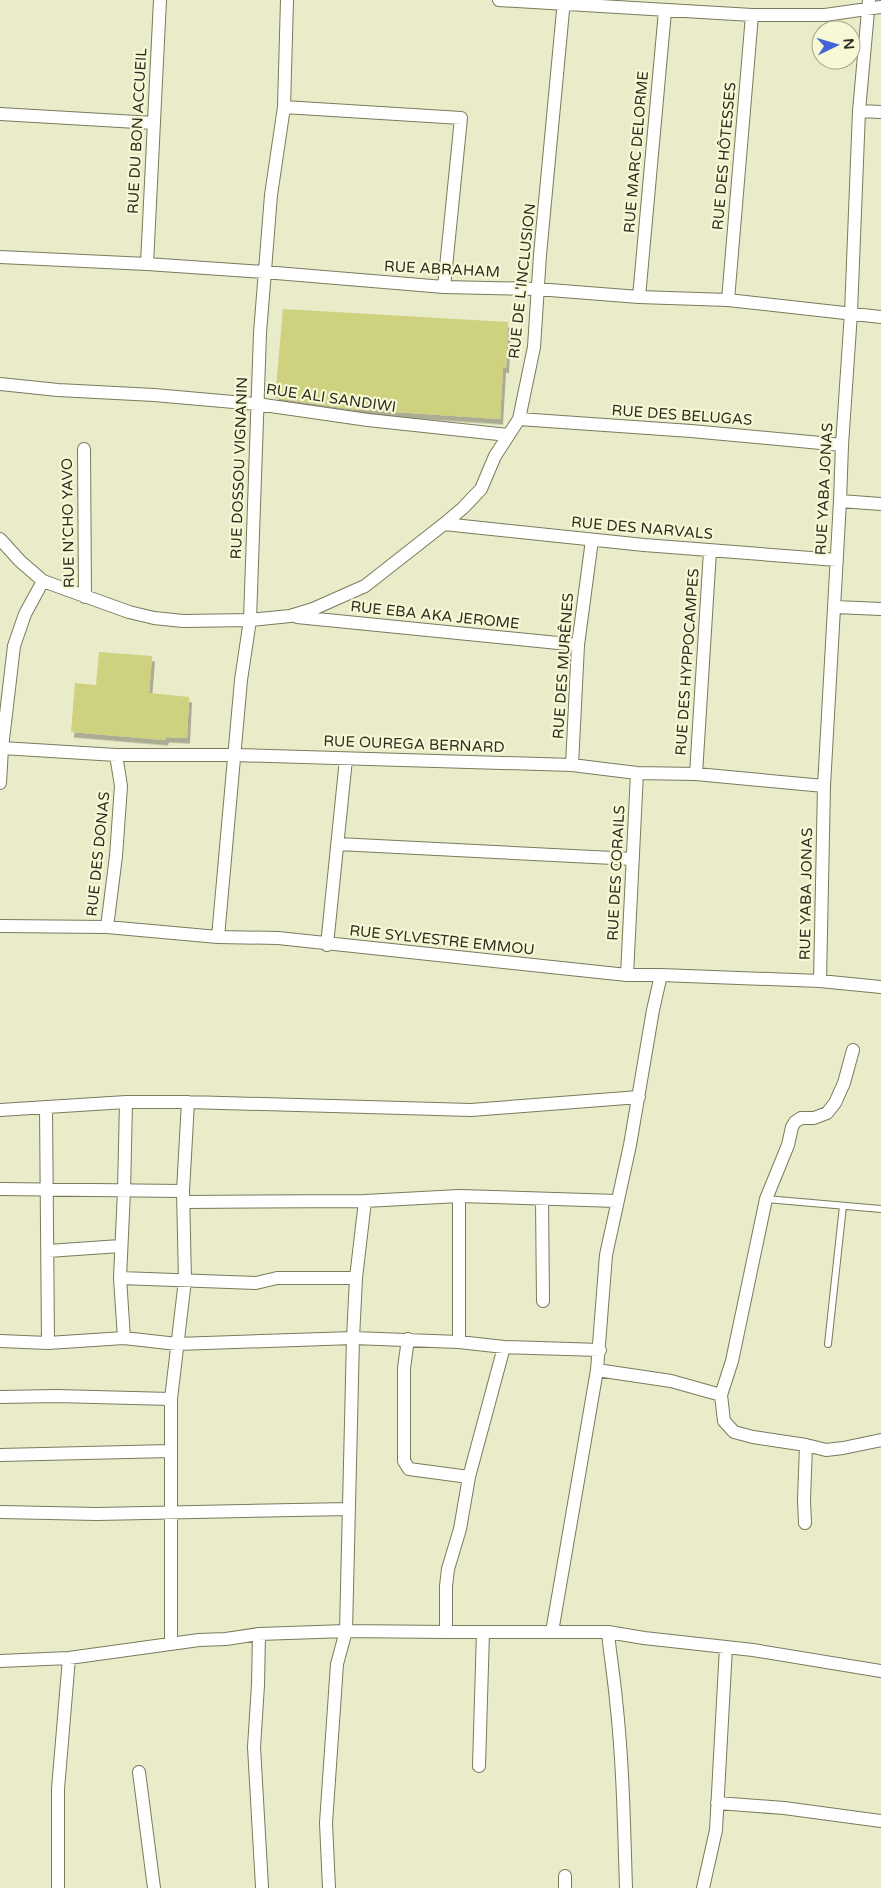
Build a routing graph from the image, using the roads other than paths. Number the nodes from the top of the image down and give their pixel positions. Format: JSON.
{"nodes":[{"id":1,"x":160,"y":0,"type":"edge"},
{"id":2,"x":287,"y":0,"type":"edge"},
{"id":3,"x":499,"y":0,"type":"edge"},
{"id":4,"x":564,"y":1,"type":"edge"},
{"id":5,"x":873,"y":5,"type":"edge"},
{"id":6,"x":665,"y":11,"type":"junction"},
{"id":7,"x":752,"y":15,"type":"junction"},
{"id":8,"x":284,"y":107,"type":"junction"},
{"id":9,"x":859,"y":111,"type":"junction"},
{"id":10,"x":881,"y":112,"type":"edge"},
{"id":11,"x":0,"y":114,"type":"edge"},
{"id":12,"x":154,"y":123,"type":"junction"},
{"id":13,"x":0,"y":257,"type":"edge"},
{"id":14,"x":147,"y":264,"type":"junction"},
{"id":15,"x":264,"y":272,"type":"junction"},
{"id":16,"x":444,"y":287,"type":"junction"},
{"id":17,"x":537,"y":289,"type":"junction"},
{"id":18,"x":639,"y":297,"type":"junction"},
{"id":19,"x":728,"y":300,"type":"junction"},
{"id":20,"x":851,"y":312,"type":"junction"},
{"id":21,"x":881,"y":317,"type":"edge"},
{"id":22,"x":0,"y":384,"type":"edge"},
{"id":23,"x":257,"y":404,"type":"junction"},
{"id":24,"x":519,"y":419,"type":"junction"},
{"id":25,"x":508,"y":435,"type":"junction"},
{"id":26,"x":842,"y":445,"type":"junction"},
{"id":27,"x":84,"y":449,"type":"dead end"},
{"id":28,"x":840,"y":501,"type":"junction"},
{"id":29,"x":881,"y":504,"type":"edge"},
{"id":30,"x":444,"y":524,"type":"junction"},
{"id":31,"x":0,"y":539,"type":"edge"},
{"id":32,"x":592,"y":540,"type":"junction"},
{"id":33,"x":710,"y":551,"type":"junction"},
{"id":34,"x":837,"y":560,"type":"junction"},
{"id":35,"x":43,"y":581,"type":"junction"},
{"id":36,"x":86,"y":597,"type":"junction"},
{"id":37,"x":835,"y":607,"type":"junction"},
{"id":38,"x":881,"y":610,"type":"edge"},
{"id":39,"x":290,"y":616,"type":"junction"},
{"id":40,"x":250,"y":620,"type":"junction"},
{"id":41,"x":578,"y":645,"type":"junction"},
{"id":42,"x":2,"y":748,"type":"junction"},
{"id":43,"x":116,"y":755,"type":"junction"},
{"id":44,"x":235,"y":755,"type":"junction"},
{"id":45,"x":346,"y":758,"type":"junction"},
{"id":46,"x":572,"y":765,"type":"junction"},
{"id":47,"x":637,"y":773,"type":"junction"},
{"id":48,"x":696,"y":774,"type":"junction"},
{"id":49,"x":0,"y":783,"type":"edge"},
{"id":50,"x":824,"y":786,"type":"junction"},
{"id":51,"x":338,"y":844,"type":"junction"},
{"id":52,"x":633,"y":859,"type":"junction"},
{"id":53,"x":0,"y":926,"type":"edge"},
{"id":54,"x":107,"y":927,"type":"junction"},
{"id":55,"x":218,"y":937,"type":"junction"},
{"id":56,"x":327,"y":945,"type":"junction"},
{"id":57,"x":628,"y":975,"type":"junction"},
{"id":58,"x":661,"y":975,"type":"junction"},
{"id":59,"x":820,"y":980,"type":"junction"},
{"id":60,"x":881,"y":987,"type":"edge"},
{"id":61,"x":853,"y":1050,"type":"dead end"},
{"id":62,"x":639,"y":1097,"type":"junction"},
{"id":63,"x":126,"y":1102,"type":"junction"},
{"id":64,"x":188,"y":1102,"type":"junction"},
{"id":65,"x":46,"y":1108,"type":"junction"},
{"id":66,"x":0,"y":1110,"type":"edge"},
{"id":67,"x":0,"y":1189,"type":"edge"},
{"id":68,"x":46,"y":1189,"type":"junction"},
{"id":69,"x":124,"y":1191,"type":"junction"},
{"id":70,"x":183,"y":1196,"type":"junction"},
{"id":71,"x":459,"y":1196,"type":"junction"},
{"id":72,"x":542,"y":1199,"type":"junction"},
{"id":73,"x":766,"y":1199,"type":"junction"},
{"id":74,"x":365,"y":1201,"type":"junction"},
{"id":75,"x":617,"y":1201,"type":"junction"},
{"id":76,"x":844,"y":1206,"type":"junction"},
{"id":77,"x":881,"y":1209,"type":"edge"},
{"id":78,"x":120,"y":1246,"type":"junction"},
{"id":79,"x":48,"y":1251,"type":"junction"},
{"id":80,"x":120,"y":1278,"type":"junction"},
{"id":81,"x":356,"y":1278,"type":"junction"},
{"id":82,"x":185,"y":1280,"type":"junction"},
{"id":83,"x":542,"y":1302,"type":"dead end"},
{"id":84,"x":124,"y":1338,"type":"junction"},
{"id":85,"x":353,"y":1338,"type":"junction"},
{"id":86,"x":408,"y":1339,"type":"junction"},
{"id":87,"x":0,"y":1340,"type":"edge"},
{"id":88,"x":459,"y":1342,"type":"junction"},
{"id":89,"x":48,"y":1343,"type":"junction"},
{"id":90,"x":177,"y":1344,"type":"junction"},
{"id":91,"x":828,"y":1344,"type":"dead end"},
{"id":92,"x":504,"y":1347,"type":"junction"},
{"id":93,"x":600,"y":1350,"type":"junction"},
{"id":94,"x":597,"y":1370,"type":"junction"},
{"id":95,"x":721,"y":1395,"type":"junction"},
{"id":96,"x":0,"y":1397,"type":"edge"},
{"id":97,"x":171,"y":1398,"type":"junction"},
{"id":98,"x":881,"y":1440,"type":"edge"},
{"id":99,"x":806,"y":1445,"type":"junction"},
{"id":100,"x":170,"y":1451,"type":"junction"},
{"id":101,"x":0,"y":1455,"type":"edge"},
{"id":102,"x":469,"y":1476,"type":"junction"},
{"id":103,"x":348,"y":1509,"type":"junction"},
{"id":104,"x":172,"y":1511,"type":"junction"},
{"id":105,"x":0,"y":1512,"type":"edge"},
{"id":106,"x":805,"y":1523,"type":"dead end"},
{"id":107,"x":346,"y":1630,"type":"junction"},
{"id":108,"x":446,"y":1632,"type":"junction"},
{"id":109,"x":483,"y":1632,"type":"junction"},
{"id":110,"x":552,"y":1632,"type":"junction"},
{"id":111,"x":608,"y":1632,"type":"junction"},
{"id":112,"x":259,"y":1634,"type":"junction"},
{"id":113,"x":171,"y":1644,"type":"junction"},
{"id":114,"x":726,"y":1647,"type":"junction"},
{"id":115,"x":69,"y":1658,"type":"junction"},
{"id":116,"x":0,"y":1661,"type":"edge"},
{"id":117,"x":881,"y":1671,"type":"edge"},
{"id":118,"x":479,"y":1766,"type":"dead end"},
{"id":119,"x":139,"y":1772,"type":"dead end"},
{"id":120,"x":717,"y":1803,"type":"junction"},
{"id":121,"x":881,"y":1821,"type":"edge"},
{"id":122,"x":58,"y":1888,"type":"edge"},
{"id":123,"x":154,"y":1888,"type":"edge"},
{"id":124,"x":258,"y":1888,"type":"edge"},
{"id":125,"x":262,"y":1888,"type":"edge"},
{"id":126,"x":329,"y":1888,"type":"edge"},
{"id":127,"x":626,"y":1888,"type":"edge"},
{"id":128,"x":703,"y":1888,"type":"edge"}],
"edges":[{"from":1,"to":12,"type":"street","name":"RUE DU BON ACCUEIL"},
{"from":2,"to":8,"type":"street","name":"RUE DOSSOU VIGNANIN"},
{"from":3,"to":4,"type":"street"},
{"from":4,"to":6,"type":"street"},
{"from":4,"to":17,"type":"street","name":"RUE DE L'INCLUSION"},
{"from":5,"to":7,"type":"street"},
{"from":5,"to":9,"type":"street","name":"RUE YABA JONAS"},
{"from":6,"to":7,"type":"street"},
{"from":6,"to":18,"type":"street","name":"RUE MARC DELORME"},
{"from":7,"to":19,"type":"street","name":"RUE DES HÔTESSES"},
{"from":8,"to":15,"type":"street","name":"RUE DOSSOU VIGNANIN"},
{"from":8,"to":16,"type":"street"},
{"from":9,"to":10,"type":"street"},
{"from":9,"to":20,"type":"street","name":"RUE YABA JONAS"},
{"from":11,"to":12,"type":"street"},
{"from":12,"to":14,"type":"street","name":"RUE DU BON ACCUEIL"},
{"from":13,"to":14,"type":"street","name":"RUE ABRAHAM"},
{"from":14,"to":15,"type":"street","name":"RUE ABRAHAM"},
{"from":15,"to":16,"type":"street","name":"RUE ABRAHAM"},
{"from":15,"to":23,"type":"street","name":"RUE DOSSOU VIGNANIN"},
{"from":16,"to":17,"type":"street","name":"RUE ABRAHAM"},
{"from":17,"to":18,"type":"street","name":"RUE ABRAHAM"},
{"from":17,"to":24,"type":"street","name":"RUE DE L'INCLUSION"},
{"from":18,"to":19,"type":"street","name":"RUE ABRAHAM"},
{"from":19,"to":20,"type":"street","name":"RUE ABRAHAM"},
{"from":20,"to":21,"type":"street","name":"RUE ABRAHAM"},
{"from":20,"to":26,"type":"street","name":"RUE YABA JONAS"},
{"from":22,"to":23,"type":"street","name":"RUE ALI SANDIWI"},
{"from":23,"to":25,"type":"street","name":"RUE ALI SANDIWI"},
{"from":23,"to":40,"type":"street","name":"RUE DOSSOU VIGNANIN"},
{"from":24,"to":25,"type":"street","name":"RUE DE L'INCLUSION"},
{"from":24,"to":26,"type":"street","name":"RUE DES BELUGAS"},
{"from":25,"to":30,"type":"street","name":"RUE DE L'INCLUSION"},
{"from":26,"to":28,"type":"street","name":"RUE YABA JONAS"},
{"from":27,"to":36,"type":"street","name":"RUE N'CHO YAVO"},
{"from":28,"to":29,"type":"street"},
{"from":28,"to":34,"type":"street","name":"RUE YABA JONAS"},
{"from":30,"to":32,"type":"street","name":"RUE DES NARVALS"},
{"from":30,"to":39,"type":"street","name":"RUE DE L'INCLUSION"},
{"from":31,"to":35,"type":"street","name":"RUE DE L'INCLUSION"},
{"from":32,"to":33,"type":"street","name":"RUE DES NARVALS"},
{"from":32,"to":41,"type":"street","name":"RUE DES MURÊNES"},
{"from":33,"to":34,"type":"street","name":"RUE DES NARVALS"},
{"from":33,"to":48,"type":"street","name":"RUE DES HYPPOCAMPES"},
{"from":34,"to":37,"type":"street","name":"RUE YABA JONAS"},
{"from":35,"to":36,"type":"street","name":"RUE DE L'INCLUSION"},
{"from":35,"to":42,"type":"street"},
{"from":36,"to":40,"type":"street","name":"RUE DE L'INCLUSION"},
{"from":37,"to":38,"type":"street"},
{"from":37,"to":50,"type":"street","name":"RUE YABA JONAS"},
{"from":39,"to":40,"type":"street","name":"RUE DE L'INCLUSION"},
{"from":39,"to":41,"type":"street","name":"RUE EBA AKA JEROME"},
{"from":40,"to":44,"type":"street","name":"RUE DOSSOU VIGNANIN"},
{"from":41,"to":46,"type":"street","name":"RUE DES MURÊNES"},
{"from":42,"to":43,"type":"street","name":"RUE OUREGA BERNARD"},
{"from":42,"to":49,"type":"street"},
{"from":43,"to":44,"type":"street","name":"RUE OUREGA BERNARD"},
{"from":43,"to":54,"type":"street","name":"RUE DES DONAS"},
{"from":44,"to":45,"type":"street","name":"RUE OUREGA BERNARD"},
{"from":44,"to":55,"type":"street","name":"RUE DOSSOU VIGNANIN"},
{"from":45,"to":46,"type":"street","name":"RUE OUREGA BERNARD"},
{"from":45,"to":51,"type":"street"},
{"from":46,"to":47,"type":"street","name":"RUE OUREGA BERNARD"},
{"from":47,"to":48,"type":"street","name":"RUE OUREGA BERNARD"},
{"from":47,"to":52,"type":"street","name":"RUE DES CORAILS"},
{"from":48,"to":50,"type":"street","name":"RUE OUREGA BERNARD"},
{"from":50,"to":59,"type":"street","name":"RUE YABA JONAS"},
{"from":51,"to":52,"type":"street"},
{"from":51,"to":56,"type":"street"},
{"from":52,"to":57,"type":"street","name":"RUE DES CORAILS"},
{"from":53,"to":54,"type":"street","name":"RUE SYLVESTRE EMMOU"},
{"from":54,"to":55,"type":"street","name":"RUE SYLVESTRE EMMOU"},
{"from":55,"to":56,"type":"street","name":"RUE SYLVESTRE EMMOU"},
{"from":56,"to":57,"type":"street","name":"RUE SYLVESTRE EMMOU"},
{"from":57,"to":58,"type":"street","name":"RUE SYLVESTRE EMMOU"},
{"from":58,"to":59,"type":"street","name":"RUE SYLVESTRE EMMOU"},
{"from":58,"to":62,"type":"street"},
{"from":59,"to":60,"type":"street","name":"RUE SYLVESTRE EMMOU"},
{"from":61,"to":73,"type":"street"},
{"from":62,"to":64,"type":"street"},
{"from":62,"to":75,"type":"street"},
{"from":63,"to":64,"type":"street"},
{"from":63,"to":65,"type":"street"},
{"from":63,"to":69,"type":"street"},
{"from":64,"to":70,"type":"street"},
{"from":65,"to":66,"type":"street"},
{"from":65,"to":68,"type":"street"},
{"from":67,"to":68,"type":"street"},
{"from":68,"to":69,"type":"street"},
{"from":68,"to":79,"type":"street"},
{"from":69,"to":70,"type":"street"},
{"from":69,"to":78,"type":"street"},
{"from":70,"to":74,"type":"street"},
{"from":70,"to":82,"type":"street"},
{"from":71,"to":72,"type":"street"},
{"from":71,"to":74,"type":"street"},
{"from":71,"to":88,"type":"street"},
{"from":72,"to":75,"type":"street"},
{"from":72,"to":83,"type":"street"},
{"from":73,"to":76,"type":"lane"},
{"from":73,"to":95,"type":"street"},
{"from":74,"to":81,"type":"street"},
{"from":75,"to":93,"type":"street"},
{"from":76,"to":77,"type":"lane"},
{"from":76,"to":91,"type":"lane"},
{"from":78,"to":79,"type":"street"},
{"from":78,"to":80,"type":"street"},
{"from":79,"to":89,"type":"street"},
{"from":80,"to":82,"type":"street"},
{"from":80,"to":84,"type":"street"},
{"from":81,"to":82,"type":"street"},
{"from":81,"to":85,"type":"street"},
{"from":82,"to":90,"type":"street"},
{"from":84,"to":89,"type":"street"},
{"from":84,"to":90,"type":"street"},
{"from":85,"to":86,"type":"street"},
{"from":85,"to":90,"type":"street"},
{"from":85,"to":103,"type":"street"},
{"from":86,"to":88,"type":"street"},
{"from":86,"to":102,"type":"street"},
{"from":87,"to":89,"type":"street"},
{"from":88,"to":92,"type":"street"},
{"from":90,"to":97,"type":"street"},
{"from":92,"to":93,"type":"street"},
{"from":92,"to":102,"type":"street"},
{"from":93,"to":94,"type":"street"},
{"from":94,"to":95,"type":"street"},
{"from":94,"to":110,"type":"street"},
{"from":95,"to":99,"type":"street"},
{"from":96,"to":97,"type":"street"},
{"from":97,"to":100,"type":"street"},
{"from":98,"to":99,"type":"street"},
{"from":99,"to":106,"type":"street"},
{"from":100,"to":101,"type":"street"},
{"from":100,"to":104,"type":"street"},
{"from":102,"to":108,"type":"street"},
{"from":103,"to":104,"type":"street"},
{"from":103,"to":107,"type":"street"},
{"from":104,"to":105,"type":"street"},
{"from":104,"to":113,"type":"street"},
{"from":107,"to":108,"type":"street"},
{"from":107,"to":112,"type":"street"},
{"from":107,"to":126,"type":"street"},
{"from":108,"to":109,"type":"street"},
{"from":109,"to":110,"type":"street"},
{"from":109,"to":118,"type":"street"},
{"from":110,"to":111,"type":"street"},
{"from":111,"to":114,"type":"street"},
{"from":111,"to":127,"type":"street"},
{"from":112,"to":113,"type":"street"},
{"from":112,"to":125,"type":"street"},
{"from":113,"to":115,"type":"street"},
{"from":114,"to":117,"type":"street"},
{"from":114,"to":120,"type":"street"},
{"from":115,"to":116,"type":"street"},
{"from":115,"to":122,"type":"street"},
{"from":119,"to":123,"type":"street"},
{"from":120,"to":121,"type":"street"},
{"from":120,"to":128,"type":"street"},
{"from":124,"to":125,"type":"street"}]}
